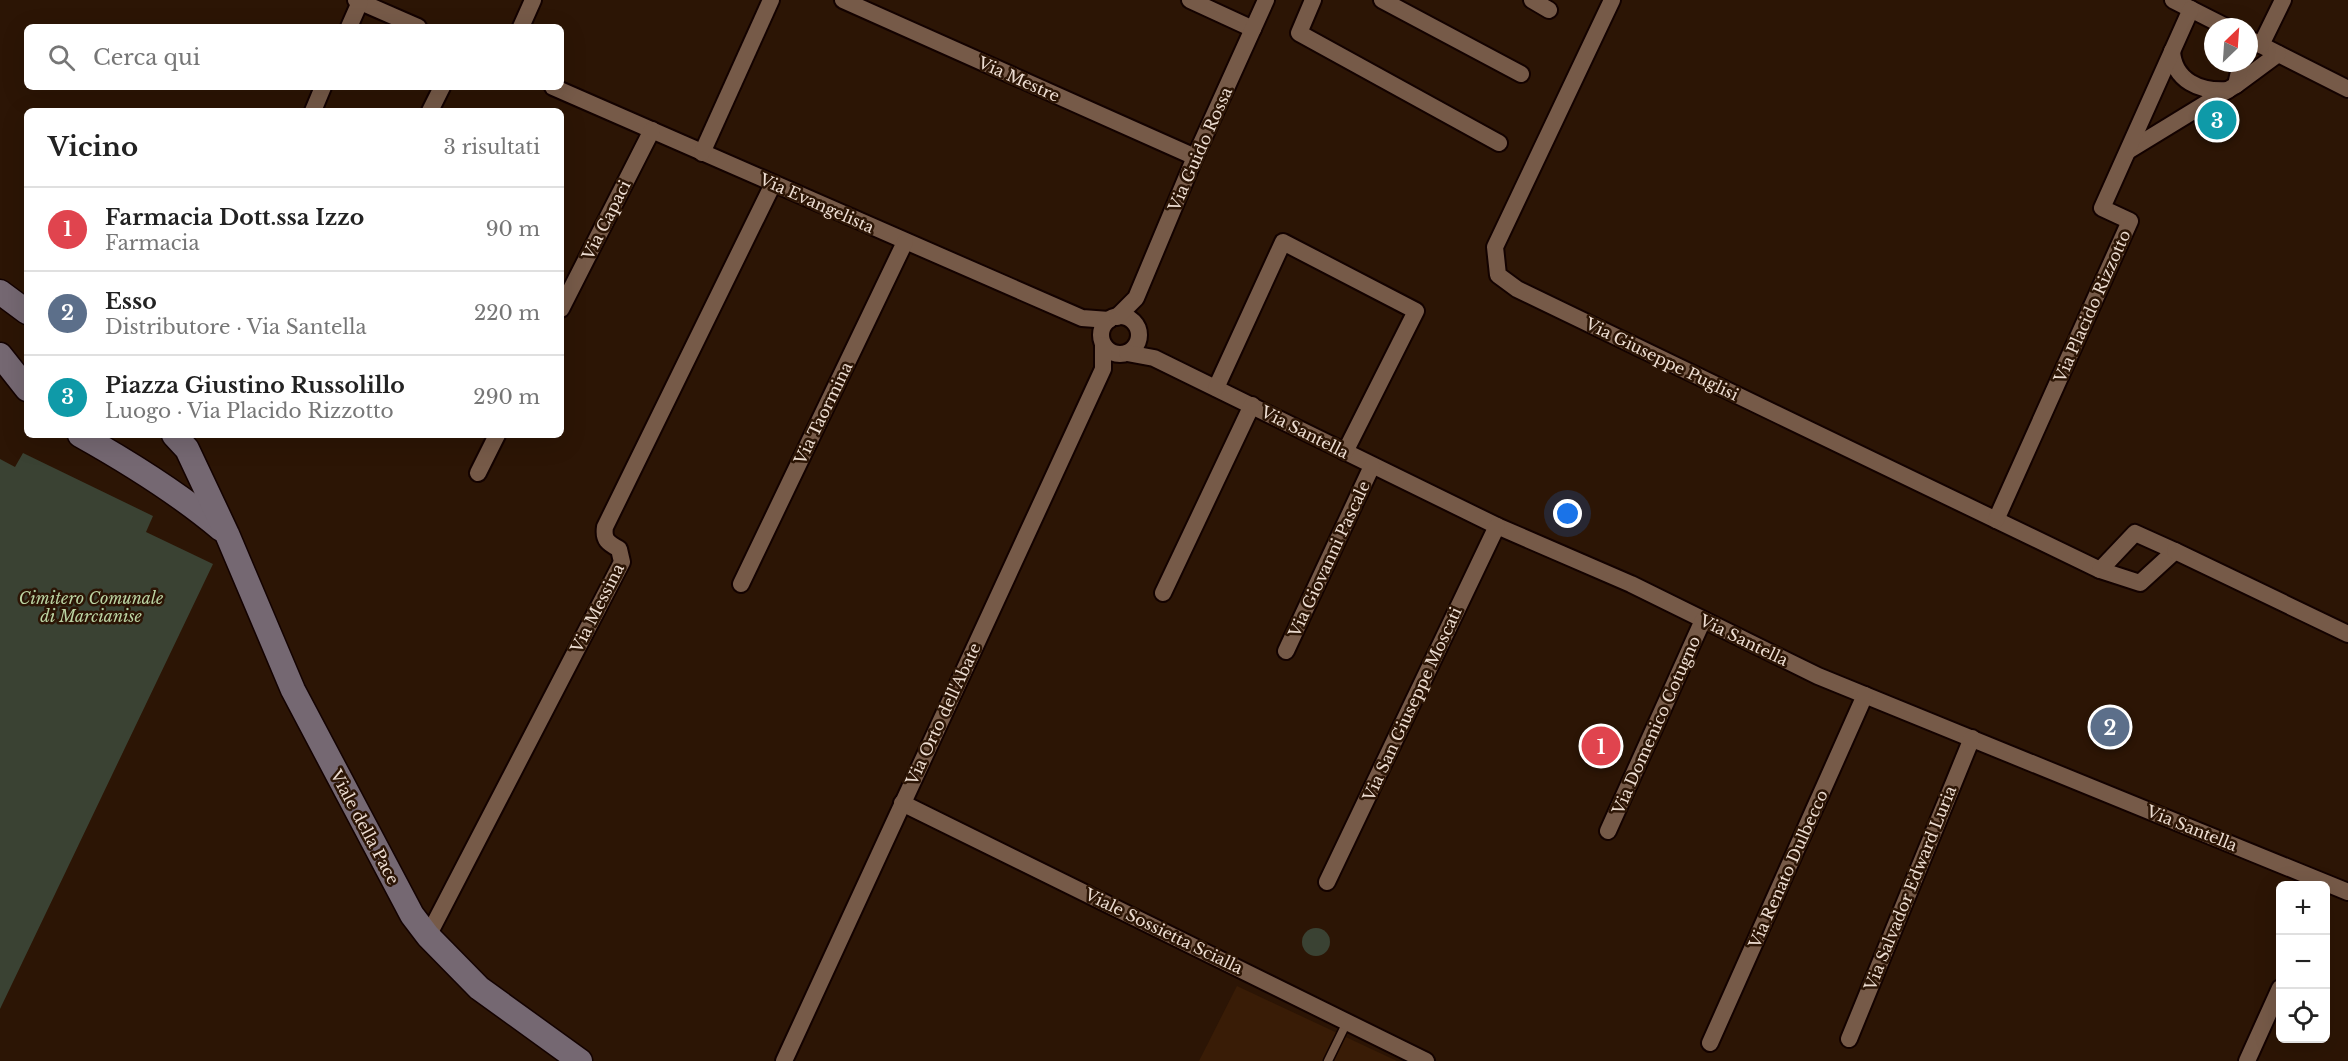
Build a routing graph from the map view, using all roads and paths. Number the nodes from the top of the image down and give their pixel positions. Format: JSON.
{"nodes":[{"id":1,"x":533,"y":0,"type":"edge"},
{"id":2,"x":771,"y":0,"type":"edge"},
{"id":3,"x":843,"y":0,"type":"edge"},
{"id":4,"x":1190,"y":0,"type":"edge"},
{"id":5,"x":1266,"y":0,"type":"edge"},
{"id":6,"x":1313,"y":0,"type":"edge"},
{"id":7,"x":1382,"y":0,"type":"edge"},
{"id":8,"x":1532,"y":0,"type":"edge"},
{"id":9,"x":1612,"y":0,"type":"edge"},
{"id":10,"x":2173,"y":0,"type":"edge"},
{"id":11,"x":2283,"y":0,"type":"edge"},
{"id":12,"x":365,"y":2,"type":"edge"},
{"id":13,"x":2191,"y":9,"type":"junction"},
{"id":14,"x":1549,"y":10,"type":"dead end"},
{"id":15,"x":2208,"y":18,"type":"edge"},
{"id":16,"x":352,"y":24,"type":"edge"},
{"id":17,"x":412,"y":24,"type":"edge"},
{"id":18,"x":522,"y":24,"type":"edge"},
{"id":19,"x":1253,"y":29,"type":"junction"},
{"id":20,"x":2258,"y":38,"type":"edge"},
{"id":21,"x":2258,"y":44,"type":"edge"},
{"id":22,"x":2172,"y":51,"type":"junction"},
{"id":23,"x":2278,"y":54,"type":"junction"},
{"id":24,"x":2238,"y":72,"type":"edge"},
{"id":25,"x":1521,"y":74,"type":"dead end"},
{"id":26,"x":2232,"y":87,"type":"junction"},
{"id":27,"x":2348,"y":89,"type":"edge"},
{"id":28,"x":322,"y":90,"type":"edge"},
{"id":29,"x":440,"y":90,"type":"edge"},
{"id":30,"x":561,"y":90,"type":"edge"},
{"id":31,"x":314,"y":108,"type":"edge"},
{"id":32,"x":432,"y":108,"type":"edge"},
{"id":33,"x":652,"y":130,"type":"junction"},
{"id":34,"x":1499,"y":143,"type":"dead end"},
{"id":35,"x":2128,"y":151,"type":"junction"},
{"id":36,"x":702,"y":153,"type":"junction"},
{"id":37,"x":1195,"y":157,"type":"junction"},
{"id":38,"x":773,"y":184,"type":"junction"},
{"id":39,"x":905,"y":242,"type":"junction"},
{"id":40,"x":0,"y":292,"type":"edge"},
{"id":41,"x":1136,"y":298,"type":"junction"},
{"id":42,"x":564,"y":303,"type":"edge"},
{"id":43,"x":24,"y":310,"type":"edge"},
{"id":44,"x":1082,"y":318,"type":"junction"},
{"id":45,"x":1113,"y":318,"type":"junction"},
{"id":46,"x":1138,"y":331,"type":"junction"},
{"id":47,"x":1102,"y":341,"type":"junction"},
{"id":48,"x":1124,"y":354,"type":"junction"},
{"id":49,"x":0,"y":356,"type":"edge"},
{"id":50,"x":1154,"y":358,"type":"junction"},
{"id":51,"x":1103,"y":369,"type":"junction"},
{"id":52,"x":24,"y":385,"type":"edge"},
{"id":53,"x":1216,"y":388,"type":"junction"},
{"id":54,"x":1252,"y":405,"type":"junction"},
{"id":55,"x":85,"y":438,"type":"edge"},
{"id":56,"x":177,"y":438,"type":"edge"},
{"id":57,"x":495,"y":438,"type":"edge"},
{"id":58,"x":1345,"y":452,"type":"junction"},
{"id":59,"x":1372,"y":466,"type":"junction"},
{"id":60,"x":478,"y":472,"type":"dead end"},
{"id":61,"x":1996,"y":520,"type":"junction"},
{"id":62,"x":1497,"y":526,"type":"junction"},
{"id":63,"x":228,"y":534,"type":"junction"},
{"id":64,"x":2175,"y":551,"type":"junction"},
{"id":65,"x":2100,"y":570,"type":"junction"},
{"id":66,"x":741,"y":584,"type":"dead end"},
{"id":67,"x":1163,"y":593,"type":"dead end"},
{"id":68,"x":1703,"y":620,"type":"junction"},
{"id":69,"x":2348,"y":634,"type":"edge"},
{"id":70,"x":1286,"y":651,"type":"dead end"},
{"id":71,"x":1864,"y":694,"type":"junction"},
{"id":72,"x":1972,"y":738,"type":"junction"},
{"id":73,"x":903,"y":803,"type":"junction"},
{"id":74,"x":1608,"y":831,"type":"dead end"},
{"id":75,"x":2313,"y":881,"type":"edge"},
{"id":76,"x":1327,"y":882,"type":"dead end"},
{"id":77,"x":2330,"y":888,"type":"edge"},
{"id":78,"x":2348,"y":892,"type":"edge"},
{"id":79,"x":428,"y":936,"type":"junction"},
{"id":80,"x":2280,"y":989,"type":"edge"},
{"id":81,"x":1347,"y":1022,"type":"junction"},
{"id":82,"x":1849,"y":1038,"type":"dead end"},
{"id":83,"x":1710,"y":1043,"type":"dead end"},
{"id":84,"x":580,"y":1061,"type":"edge"},
{"id":85,"x":784,"y":1061,"type":"edge"},
{"id":86,"x":1328,"y":1061,"type":"edge"},
{"id":87,"x":1426,"y":1061,"type":"edge"},
{"id":88,"x":2247,"y":1061,"type":"edge"}],
"edges":[{"from":1,"to":18,"type":"street"},
{"from":2,"to":36,"type":"street"},
{"from":3,"to":37,"type":"street","name":"Via Mestre"},
{"from":4,"to":19,"type":"street"},
{"from":5,"to":19,"type":"street","name":"Via Guido Rossa"},
{"from":6,"to":34,"type":"street"},
{"from":7,"to":25,"type":"street"},
{"from":8,"to":14,"type":"street"},
{"from":9,"to":61,"type":"street","name":"Via Giuseppe Puglisi"},
{"from":10,"to":13,"type":"street"},
{"from":11,"to":20,"type":"street"},
{"from":12,"to":16,"type":"street"},
{"from":12,"to":17,"type":"street"},
{"from":13,"to":15,"type":"street"},
{"from":13,"to":22,"type":"street","name":"Via Placido Rizzotto"},
{"from":19,"to":37,"type":"street","name":"Via Guido Rossa"},
{"from":21,"to":23,"type":"street"},
{"from":22,"to":26,"type":"street"},
{"from":22,"to":35,"type":"street","name":"Via Placido Rizzotto"},
{"from":23,"to":26,"type":"street"},
{"from":23,"to":27,"type":"street"},
{"from":24,"to":26,"type":"street"},
{"from":26,"to":35,"type":"street"},
{"from":28,"to":31,"type":"street"},
{"from":29,"to":32,"type":"street"},
{"from":30,"to":33,"type":"street","name":"Via Evangelista"},
{"from":33,"to":36,"type":"street","name":"Via Evangelista"},
{"from":33,"to":42,"type":"street","name":"Via Capaci"},
{"from":35,"to":61,"type":"street","name":"Via Placido Rizzotto"},
{"from":36,"to":38,"type":"street","name":"Via Evangelista"},
{"from":37,"to":41,"type":"street","name":"Via Guido Rossa"},
{"from":38,"to":39,"type":"street","name":"Via Evangelista"},
{"from":38,"to":79,"type":"street","name":"Via Messina"},
{"from":39,"to":44,"type":"street","name":"Via Evangelista"},
{"from":39,"to":66,"type":"street","name":"Via Taormina"},
{"from":40,"to":43,"type":"street"},
{"from":41,"to":45,"type":"street","name":"Via Guido Rossa"},
{"from":41,"to":46,"type":"street","name":"Via Guido Rossa"},
{"from":44,"to":45,"type":"street","name":"Via Evangelista"},
{"from":44,"to":47,"type":"street","name":"Via Evangelista"},
{"from":45,"to":46,"type":"street"},
{"from":45,"to":47,"type":"street"},
{"from":46,"to":48,"type":"street"},
{"from":46,"to":50,"type":"street","name":"Via Santella"},
{"from":47,"to":48,"type":"street"},
{"from":47,"to":51,"type":"street","name":"Via Orto dell'Abate"},
{"from":48,"to":50,"type":"street","name":"Via Santella"},
{"from":48,"to":51,"type":"street","name":"Via Orto dell'Abate"},
{"from":49,"to":52,"type":"street"},
{"from":50,"to":53,"type":"street","name":"Via Santella"},
{"from":51,"to":73,"type":"street","name":"Via Orto dell'Abate"},
{"from":53,"to":54,"type":"street","name":"Via Santella"},
{"from":53,"to":58,"type":"street"},
{"from":54,"to":58,"type":"street","name":"Via Santella"},
{"from":54,"to":67,"type":"street"},
{"from":55,"to":63,"type":"street","name":"Viale della Pace"},
{"from":56,"to":63,"type":"street","name":"Viale della Pace"},
{"from":57,"to":60,"type":"street"},
{"from":58,"to":59,"type":"street","name":"Via Santella"},
{"from":59,"to":62,"type":"street","name":"Via Santella"},
{"from":59,"to":70,"type":"street","name":"Via Giovanni Pascale"},
{"from":61,"to":65,"type":"street","name":"Via Giuseppe Puglisi"},
{"from":62,"to":68,"type":"street","name":"Via Santella"},
{"from":62,"to":76,"type":"street","name":"Via San Giuseppe Moscati"},
{"from":63,"to":79,"type":"street","name":"Viale della Pace"},
{"from":64,"to":65,"type":"street","name":"Via Giuseppe Puglisi"},
{"from":64,"to":65,"type":"street"},
{"from":64,"to":69,"type":"street"},
{"from":68,"to":71,"type":"street","name":"Via Santella"},
{"from":68,"to":74,"type":"street","name":"Via Domenico Cotugno"},
{"from":71,"to":72,"type":"street","name":"Via Santella"},
{"from":71,"to":83,"type":"street","name":"Via Renato Dulbecco"},
{"from":72,"to":75,"type":"street","name":"Via Santella"},
{"from":72,"to":82,"type":"street","name":"Via Salvador Edward Luria"},
{"from":73,"to":81,"type":"street","name":"Viale Sossietta Scialla"},
{"from":73,"to":85,"type":"street","name":"Via Orto dell'Abate"},
{"from":77,"to":78,"type":"street","name":"Via Santella"},
{"from":79,"to":84,"type":"street","name":"Viale della Pace"},
{"from":80,"to":88,"type":"street"},
{"from":81,"to":86,"type":"lane"},
{"from":81,"to":87,"type":"street","name":"Viale Sossietta Scialla"}]}
